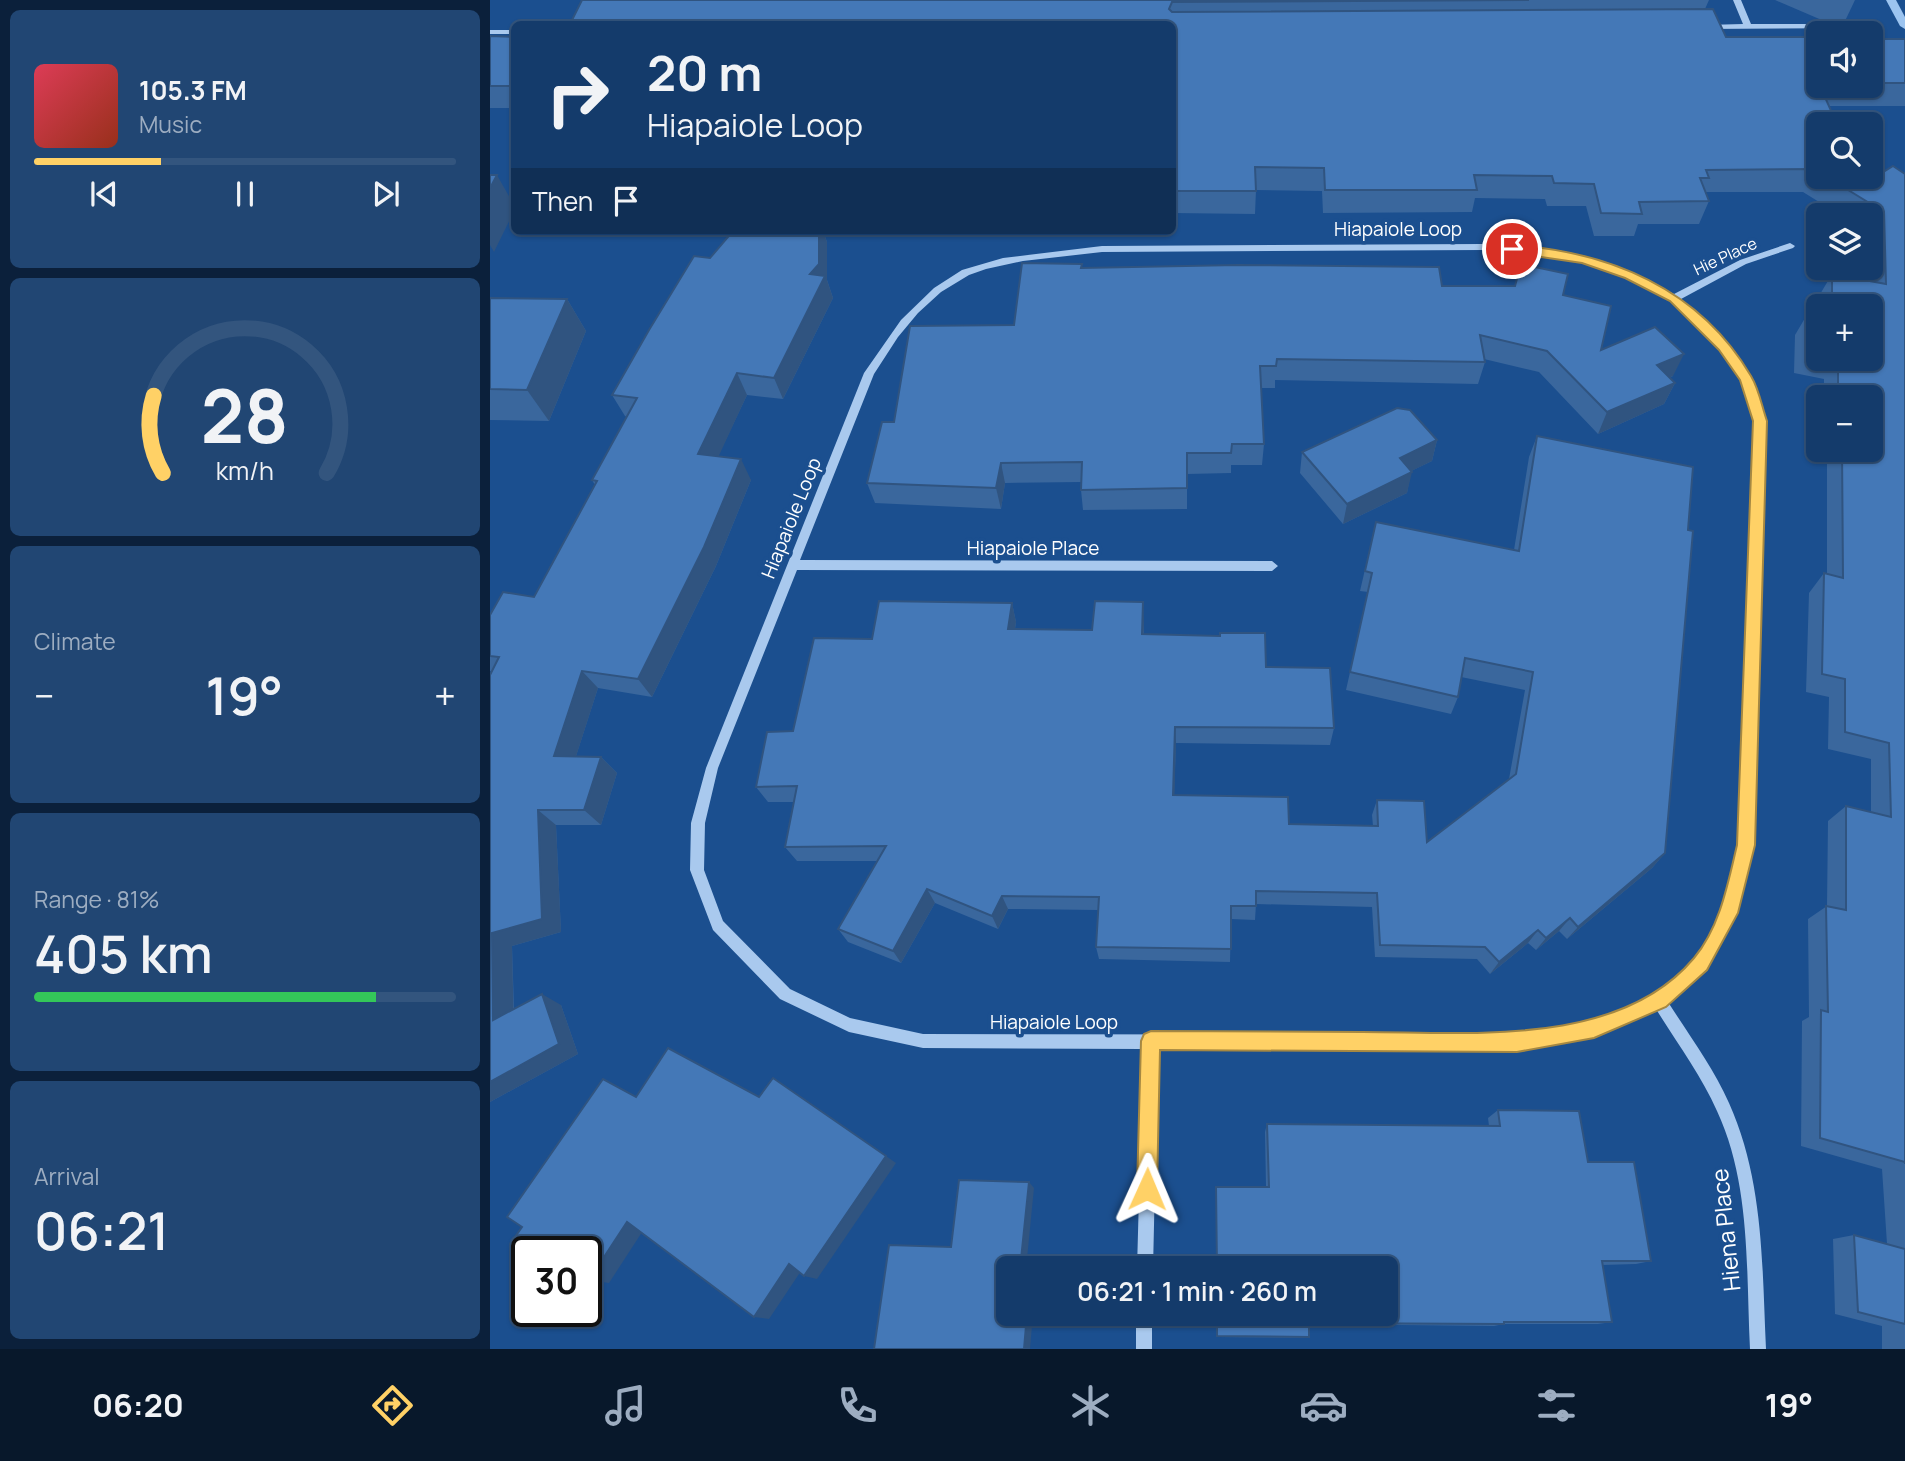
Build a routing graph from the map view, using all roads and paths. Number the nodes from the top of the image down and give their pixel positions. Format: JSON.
{"nodes":[{"id":1,"x":1737,"y":0,"type":"edge"},
{"id":2,"x":1806,"y":26,"type":"edge"},
{"id":3,"x":1692,"y":27,"type":"edge"},
{"id":4,"x":1748,"y":27,"type":"junction"},
{"id":5,"x":490,"y":32,"type":"edge"},
{"id":6,"x":511,"y":32,"type":"edge"},
{"id":7,"x":1790,"y":246,"type":"dead end"},
{"id":8,"x":1674,"y":298,"type":"junction"},
{"id":9,"x":794,"y":565,"type":"junction"},
{"id":10,"x":1272,"y":566,"type":"dead end"},
{"id":11,"x":1659,"y":1001,"type":"junction"},
{"id":12,"x":1151,"y":1041,"type":"junction"},
{"id":13,"x":1145,"y":1256,"type":"edge"},
{"id":14,"x":1144,"y":1326,"type":"edge"},
{"id":15,"x":1144,"y":1349,"type":"edge"},
{"id":16,"x":1758,"y":1349,"type":"edge"}],
"edges":[{"from":1,"to":4,"type":"street"},
{"from":2,"to":4,"type":"street"},
{"from":3,"to":4,"type":"street"},
{"from":5,"to":6,"type":"street"},
{"from":7,"to":8,"type":"street","name":"Hie Place"},
{"from":8,"to":9,"type":"street","name":"Hiapaiole Loop"},
{"from":8,"to":11,"type":"street","name":"Hiapaiole Loop"},
{"from":9,"to":10,"type":"street","name":"Hiapaiole Place"},
{"from":9,"to":12,"type":"street","name":"Hiapaiole Loop"},
{"from":11,"to":12,"type":"street","name":"Hiapaiole Loop"},
{"from":11,"to":16,"type":"street","name":"Hiena Place"},
{"from":12,"to":13,"type":"street"},
{"from":14,"to":15,"type":"street"}]}
